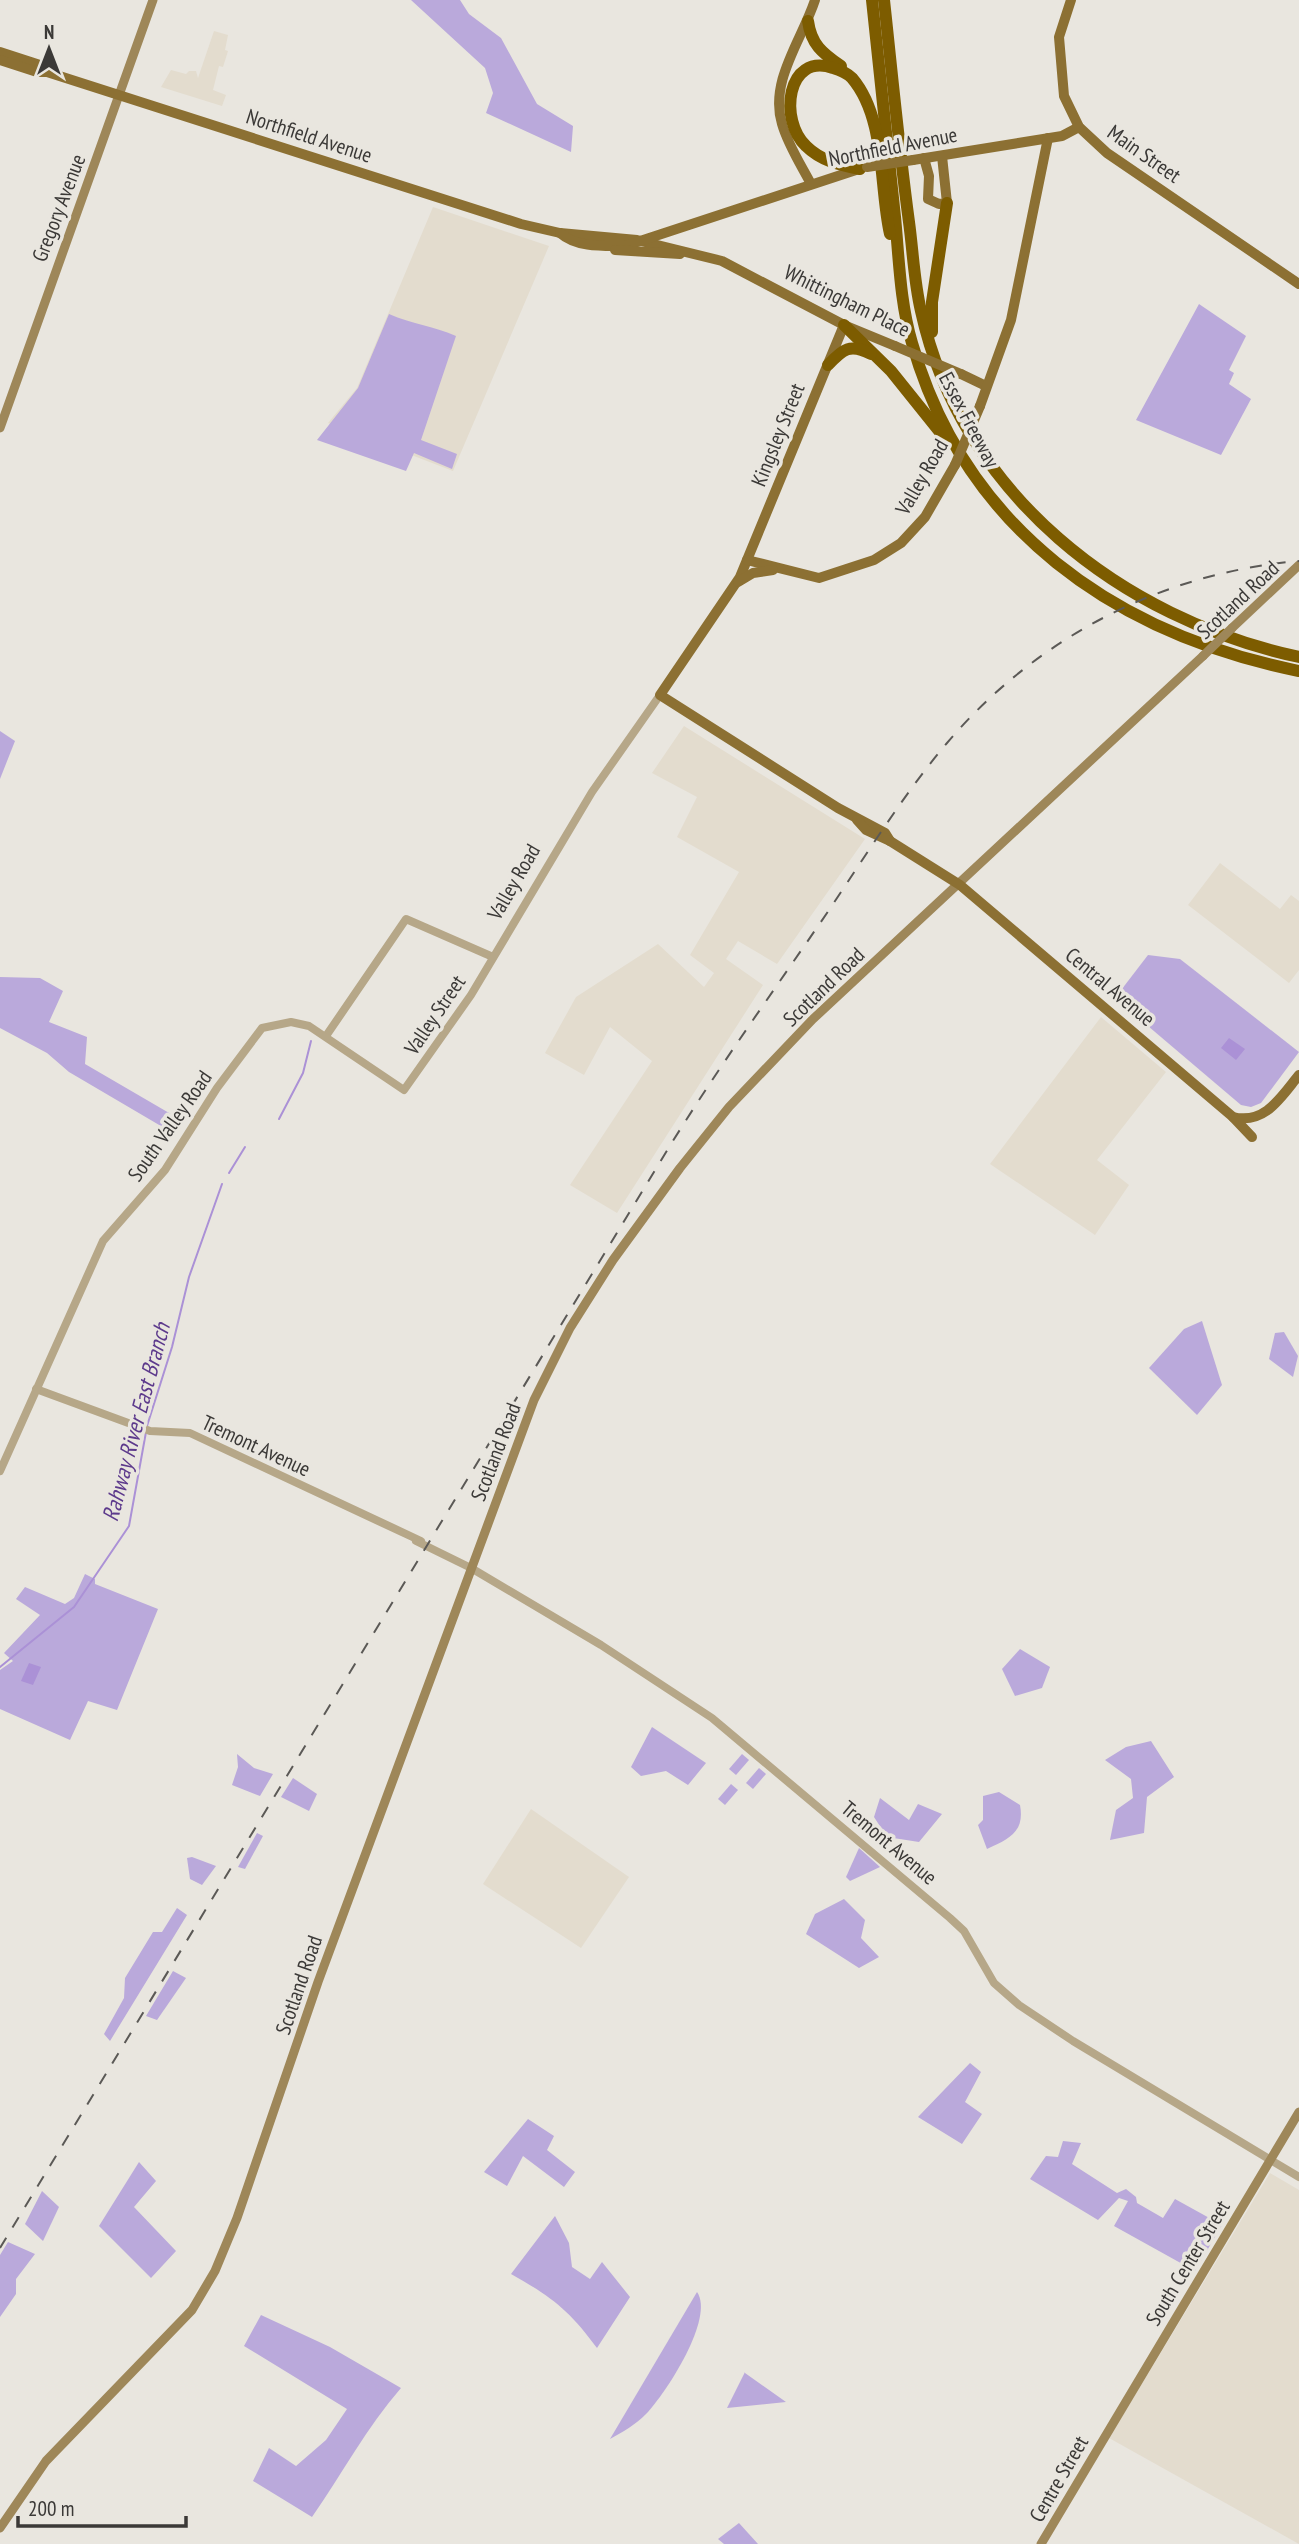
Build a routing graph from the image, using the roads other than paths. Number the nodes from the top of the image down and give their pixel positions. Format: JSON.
{"nodes":[{"id":1,"x":153,"y":0,"type":"edge"},
{"id":2,"x":815,"y":0,"type":"edge"},
{"id":3,"x":872,"y":0,"type":"edge"},
{"id":4,"x":884,"y":0,"type":"edge"},
{"id":5,"x":1071,"y":0,"type":"edge"},
{"id":6,"x":808,"y":21,"type":"junction"},
{"id":7,"x":0,"y":52,"type":"edge"},
{"id":8,"x":0,"y":60,"type":"edge"},
{"id":9,"x":47,"y":72,"type":"junction"},
{"id":10,"x":851,"y":76,"type":"junction"},
{"id":11,"x":121,"y":95,"type":"junction"},
{"id":12,"x":1079,"y":127,"type":"junction"},
{"id":13,"x":1048,"y":138,"type":"junction"},
{"id":14,"x":942,"y":156,"type":"junction"},
{"id":15,"x":925,"y":158,"type":"junction"},
{"id":16,"x":863,"y":168,"type":"junction"},
{"id":17,"x":811,"y":184,"type":"junction"},
{"id":18,"x":947,"y":203,"type":"junction"},
{"id":19,"x":673,"y":229,"type":"junction"},
{"id":20,"x":560,"y":233,"type":"junction"},
{"id":21,"x":637,"y":240,"type":"junction"},
{"id":22,"x":592,"y":245,"type":"junction"},
{"id":23,"x":691,"y":254,"type":"junction"},
{"id":24,"x":1299,"y":284,"type":"edge"},
{"id":25,"x":903,"y":287,"type":"junction"},
{"id":26,"x":844,"y":325,"type":"junction"},
{"id":27,"x":881,"y":359,"type":"junction"},
{"id":28,"x":828,"y":365,"type":"junction"},
{"id":29,"x":939,"y":370,"type":"junction"},
{"id":30,"x":986,"y":386,"type":"junction"},
{"id":31,"x":0,"y":428,"type":"edge"},
{"id":32,"x":960,"y":464,"type":"junction"},
{"id":33,"x":747,"y":560,"type":"junction"},
{"id":34,"x":1299,"y":565,"type":"edge"},
{"id":35,"x":778,"y":569,"type":"junction"},
{"id":36,"x":735,"y":584,"type":"junction"},
{"id":37,"x":1191,"y":641,"type":"junction"},
{"id":38,"x":1246,"y":643,"type":"junction"},
{"id":39,"x":1299,"y":651,"type":"edge"},
{"id":40,"x":1299,"y":657,"type":"edge"},
{"id":41,"x":1299,"y":671,"type":"edge"},
{"id":42,"x":1299,"y":680,"type":"edge"},
{"id":43,"x":660,"y":695,"type":"junction"},
{"id":44,"x":960,"y":885,"type":"junction"},
{"id":45,"x":493,"y":957,"type":"junction"},
{"id":46,"x":326,"y":1036,"type":"junction"},
{"id":47,"x":1299,"y":1075,"type":"edge"},
{"id":48,"x":404,"y":1090,"type":"joint"},
{"id":49,"x":1233,"y":1116,"type":"junction"},
{"id":50,"x":1251,"y":1137,"type":"dead end"},
{"id":51,"x":36,"y":1389,"type":"junction"},
{"id":52,"x":0,"y":1471,"type":"edge"},
{"id":53,"x":471,"y":1568,"type":"junction"},
{"id":54,"x":1299,"y":2112,"type":"edge"},
{"id":55,"x":1271,"y":2160,"type":"junction"},
{"id":56,"x":1299,"y":2177,"type":"edge"},
{"id":57,"x":1107,"y":2432,"type":"joint"},
{"id":58,"x":0,"y":2528,"type":"edge"},
{"id":59,"x":1041,"y":2544,"type":"edge"}],
"edges":[{"from":1,"to":11,"type":"main road","name":"Gregory Avenue"},
{"from":2,"to":6,"type":"main road"},
{"from":3,"to":25,"type":"highway","name":"Essex Freeway"},
{"from":4,"to":29,"type":"highway","name":"Essex Freeway"},
{"from":5,"to":12,"type":"main road","name":"Main Street"},
{"from":6,"to":10,"type":"highway"},
{"from":6,"to":17,"type":"main road"},
{"from":7,"to":9,"type":"main road","name":"Northfield Avenue"},
{"from":8,"to":9,"type":"main road","name":"Northfield Avenue"},
{"from":9,"to":11,"type":"main road","name":"Northfield Avenue"},
{"from":10,"to":16,"type":"highway"},
{"from":10,"to":25,"type":"highway"},
{"from":11,"to":20,"type":"main road","name":"Northfield Avenue"},
{"from":11,"to":31,"type":"main road","name":"Gregory Avenue"},
{"from":12,"to":13,"type":"main road","name":"Northfield Avenue"},
{"from":12,"to":24,"type":"main road","name":"Main Street"},
{"from":13,"to":14,"type":"main road","name":"Northfield Avenue"},
{"from":13,"to":30,"type":"main road","name":"Valley Road"},
{"from":14,"to":15,"type":"main road","name":"Northfield Avenue"},
{"from":14,"to":18,"type":"main road"},
{"from":15,"to":16,"type":"main road","name":"Northfield Avenue","bridge":true},
{"from":15,"to":18,"type":"main road"},
{"from":16,"to":17,"type":"main road","name":"Northfield Avenue"},
{"from":17,"to":19,"type":"main road","name":"Northfield Avenue"},
{"from":18,"to":29,"type":"highway"},
{"from":19,"to":21,"type":"main road","name":"Northfield Avenue"},
{"from":19,"to":23,"type":"main road"},
{"from":20,"to":21,"type":"main road","name":"Northfield Avenue"},
{"from":20,"to":22,"type":"main road","name":"Northfield Avenue"},
{"from":21,"to":22,"type":"main road","name":"Northfield Avenue"},
{"from":21,"to":23,"type":"main road","name":"Whittingham Place"},
{"from":22,"to":23,"type":"main road","name":"Whittingham Place"},
{"from":23,"to":26,"type":"main road","name":"Whittingham Place"},
{"from":25,"to":32,"type":"highway","name":"Essex Freeway"},
{"from":26,"to":27,"type":"highway"},
{"from":26,"to":28,"type":"main road","name":"Kingsley Street"},
{"from":26,"to":30,"type":"main road","name":"Whittingham Place","bridge":true},
{"from":27,"to":28,"type":"highway"},
{"from":27,"to":32,"type":"highway"},
{"from":28,"to":33,"type":"main road","name":"Kingsley Street"},
{"from":29,"to":38,"type":"highway","name":"Essex Freeway"},
{"from":30,"to":32,"type":"main road","name":"Valley Road","bridge":true},
{"from":32,"to":35,"type":"main road","name":"Valley Road"},
{"from":32,"to":37,"type":"highway","name":"Essex Freeway"},
{"from":33,"to":35,"type":"main road","name":"Valley Road"},
{"from":33,"to":36,"type":"main road","name":"Valley Road"},
{"from":34,"to":44,"type":"main road","name":"Scotland Road","bridge":true},
{"from":35,"to":36,"type":"main road","name":"Valley Road"},
{"from":36,"to":43,"type":"main road","name":"Valley Road"},
{"from":37,"to":41,"type":"highway","name":"Essex Freeway"},
{"from":37,"to":42,"type":"highway"},
{"from":38,"to":39,"type":"highway"},
{"from":38,"to":40,"type":"highway","name":"Essex Freeway"},
{"from":43,"to":44,"type":"main road","name":"Central Avenue"},
{"from":43,"to":45,"type":"street","name":"Valley Road"},
{"from":44,"to":49,"type":"main road","name":"Central Avenue"},
{"from":44,"to":53,"type":"main road","name":"Scotland Road"},
{"from":45,"to":46,"type":"street"},
{"from":45,"to":48,"type":"street","name":"Valley Street"},
{"from":46,"to":48,"type":"street","name":"South Valley Road"},
{"from":46,"to":51,"type":"street","name":"South Valley Road"},
{"from":47,"to":49,"type":"main road"},
{"from":49,"to":50,"type":"main road","name":"Central Avenue"},
{"from":51,"to":52,"type":"street","name":"South Valley Road"},
{"from":51,"to":53,"type":"street","name":"Tremont Avenue"},
{"from":53,"to":55,"type":"street","name":"Tremont Avenue"},
{"from":53,"to":58,"type":"main road","name":"Scotland Road"},
{"from":54,"to":55,"type":"main road","name":"South Center Street"},
{"from":55,"to":56,"type":"street","name":"Tremont Avenue"},
{"from":55,"to":57,"type":"main road","name":"South Center Street"},
{"from":57,"to":59,"type":"main road","name":"Centre Street"}]}
